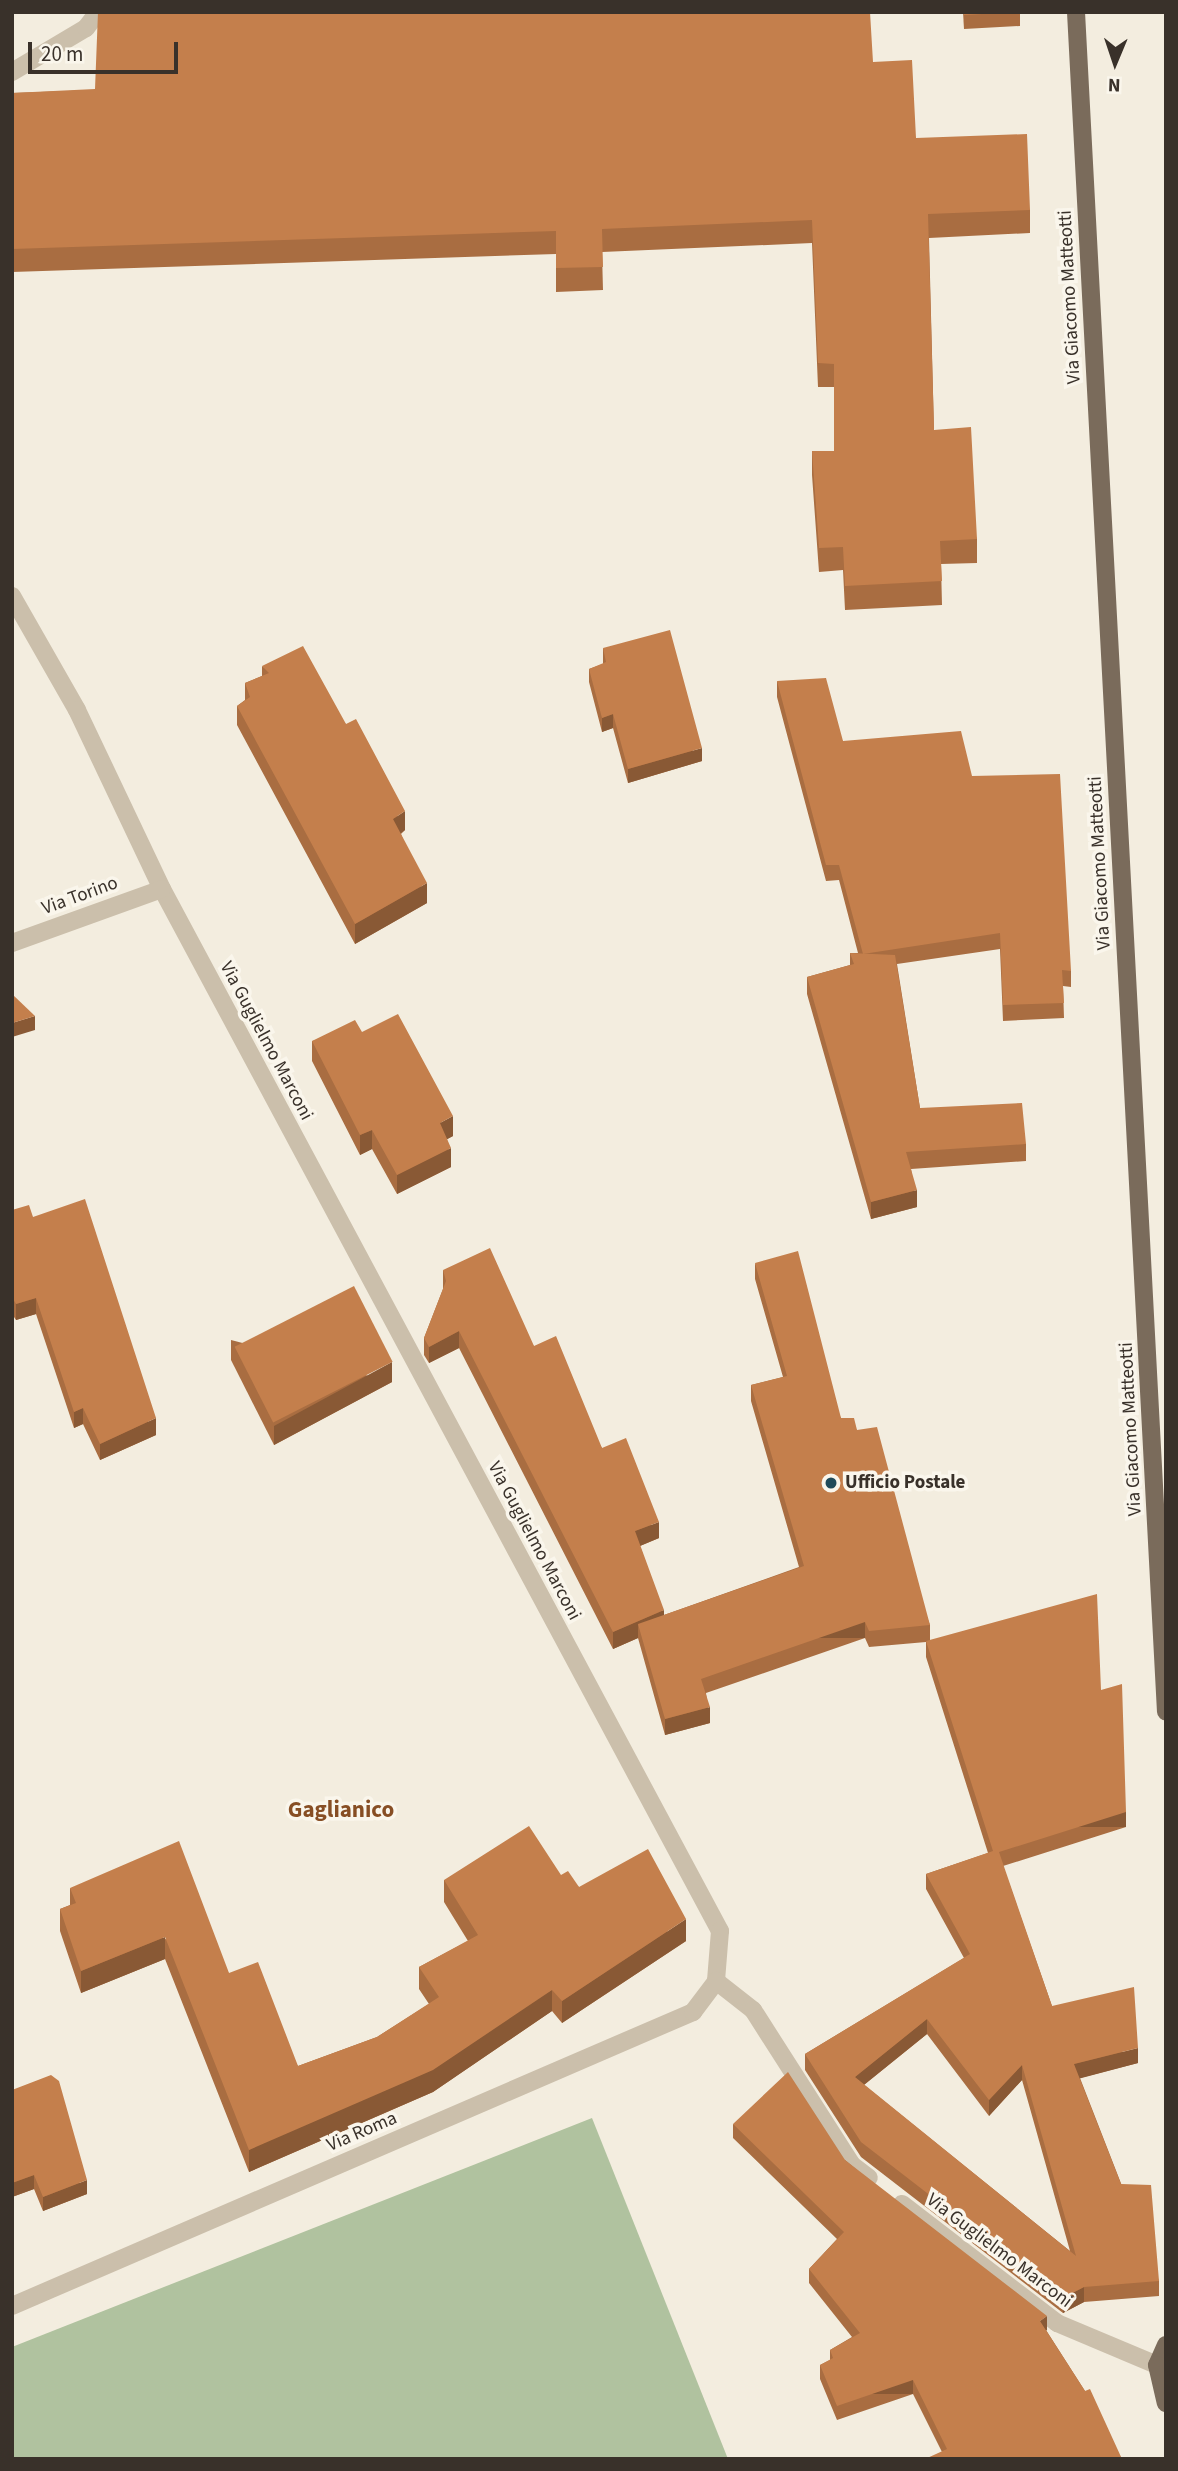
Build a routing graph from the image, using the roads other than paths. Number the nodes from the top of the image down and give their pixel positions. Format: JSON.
{"nodes":[{"id":1,"x":98,"y":12,"type":"edge"},
{"id":2,"x":1076,"y":12,"type":"edge"},
{"id":3,"x":12,"y":72,"type":"edge"},
{"id":4,"x":12,"y":596,"type":"edge"},
{"id":5,"x":162,"y":889,"type":"junction"},
{"id":6,"x":12,"y":943,"type":"edge"},
{"id":7,"x":1164,"y":1615,"type":"edge"},
{"id":8,"x":1166,"y":1712,"type":"edge"},
{"id":9,"x":716,"y":1981,"type":"junction"},
{"id":10,"x":12,"y":2306,"type":"edge"},
{"id":11,"x":1166,"y":2345,"type":"edge"},
{"id":12,"x":1157,"y":2365,"type":"junction"},
{"id":13,"x":1166,"y":2403,"type":"edge"}],
"edges":[{"from":1,"to":3,"type":"street"},
{"from":2,"to":7,"type":"main road","name":"Via Giacomo Matteotti"},
{"from":4,"to":5,"type":"street","name":"Via Guglielmo Marconi"},
{"from":5,"to":6,"type":"street","name":"Via Torino"},
{"from":5,"to":9,"type":"street","name":"Via Guglielmo Marconi"},
{"from":7,"to":8,"type":"main road","name":"Via Giacomo Matteotti"},
{"from":9,"to":10,"type":"street","name":"Via Roma"},
{"from":9,"to":12,"type":"street","name":"Via Guglielmo Marconi"},
{"from":11,"to":12,"type":"main road"},
{"from":12,"to":13,"type":"main road"}]}
